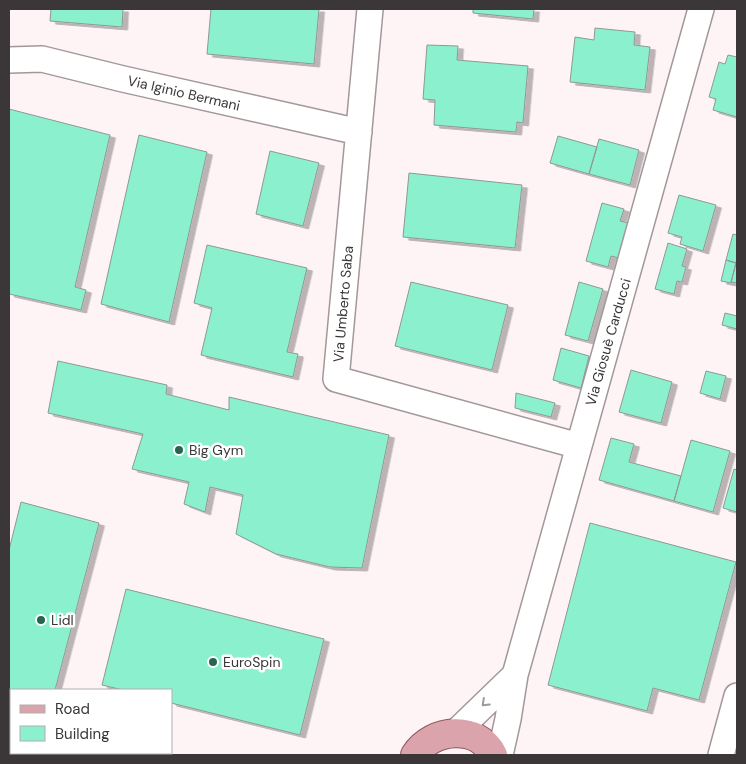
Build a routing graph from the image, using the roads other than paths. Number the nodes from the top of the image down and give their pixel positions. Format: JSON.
{"nodes":[{"id":1,"x":370,"y":9,"type":"edge"},
{"id":2,"x":701,"y":9,"type":"edge"},
{"id":3,"x":9,"y":60,"type":"edge"},
{"id":4,"x":359,"y":132,"type":"junction"},
{"id":5,"x":579,"y":446,"type":"junction"},
{"id":6,"x":516,"y":675,"type":"junction"},
{"id":7,"x":737,"y":696,"type":"edge"},
{"id":8,"x":455,"y":733,"type":"junction"},
{"id":9,"x":415,"y":755,"type":"edge"},
{"id":10,"x":493,"y":755,"type":"edge"},
{"id":11,"x":500,"y":755,"type":"edge"},
{"id":12,"x":721,"y":755,"type":"edge"}],
"edges":[{"from":1,"to":4,"type":"street","name":"Via Umberto Saba"},
{"from":2,"to":5,"type":"street","name":"Via Giosuè Carducci"},
{"from":3,"to":4,"type":"street","name":"Via Iginio Bermani"},
{"from":4,"to":5,"type":"street","name":"Via Umberto Saba"},
{"from":5,"to":6,"type":"street","name":"Via Giosuè Carducci"},
{"from":6,"to":8,"type":"street","one_way":true},
{"from":6,"to":11,"type":"street","name":"Via Giosuè Carducci"},
{"from":7,"to":12,"type":"street"},
{"from":8,"to":9,"type":"main road"},
{"from":8,"to":10,"type":"main road"}]}
